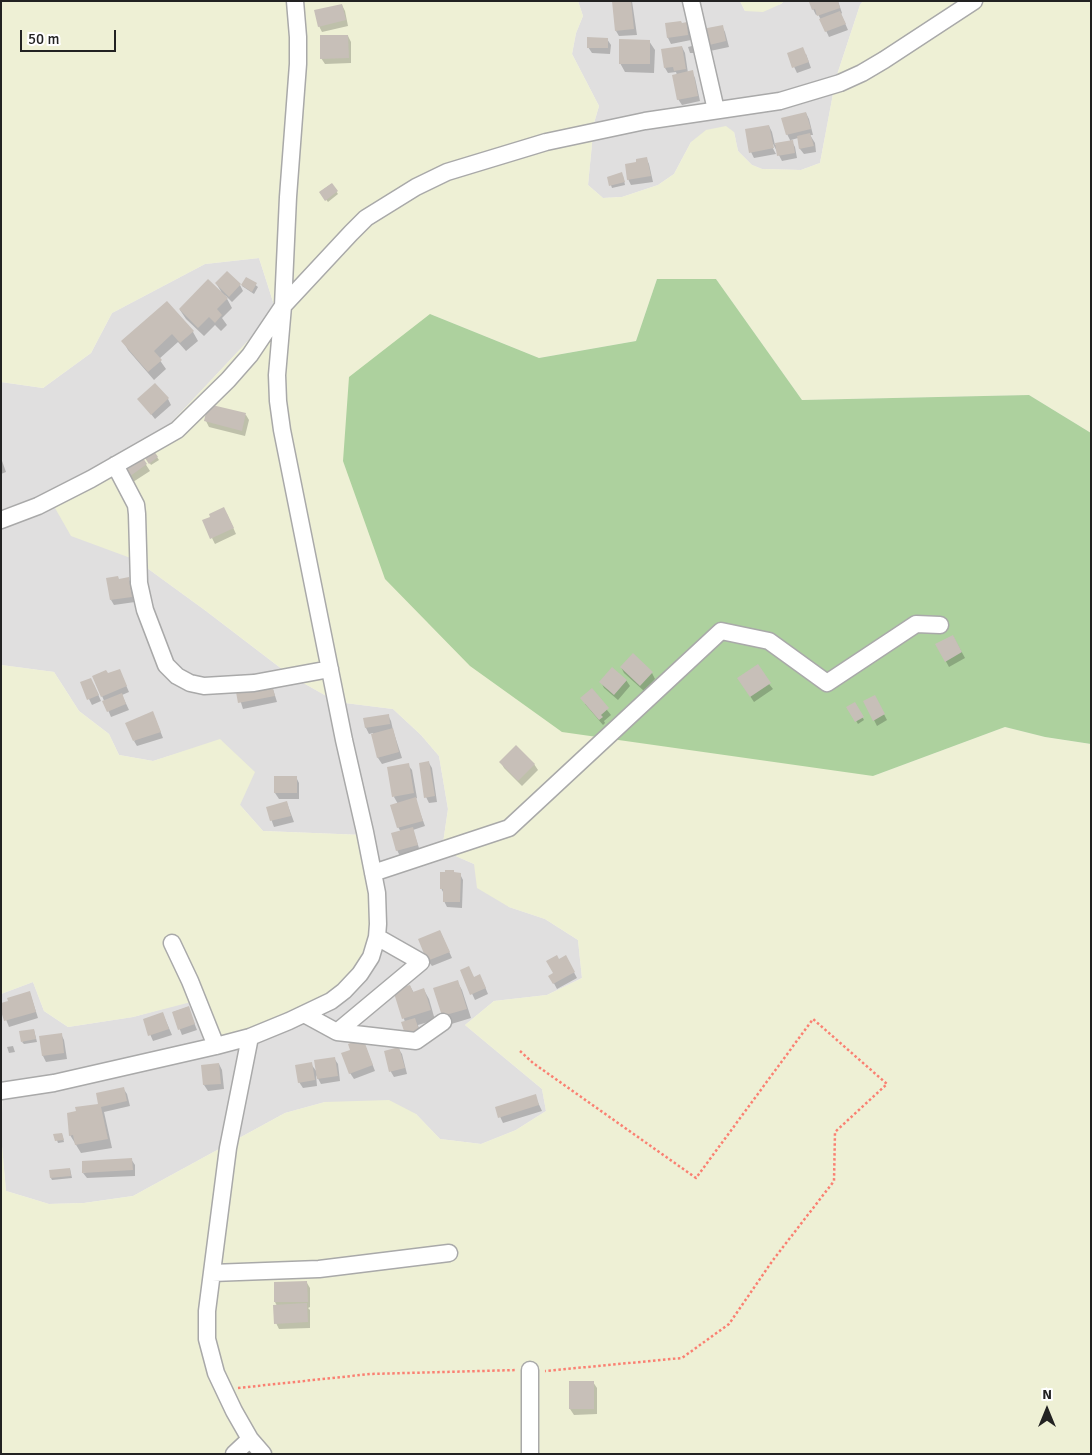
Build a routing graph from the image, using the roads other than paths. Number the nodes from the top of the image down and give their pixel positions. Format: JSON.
{"nodes":[{"id":1,"x":295,"y":1,"type":"edge"},
{"id":2,"x":691,"y":1,"type":"edge"},
{"id":3,"x":974,"y":1,"type":"edge"},
{"id":4,"x":716,"y":110,"type":"junction"},
{"id":5,"x":283,"y":306,"type":"junction"},
{"id":6,"x":115,"y":465,"type":"junction"},
{"id":7,"x":1,"y":520,"type":"edge"},
{"id":8,"x":940,"y":625,"type":"dead end"},
{"id":9,"x":330,"y":669,"type":"junction"},
{"id":10,"x":373,"y":873,"type":"junction"},
{"id":11,"x":377,"y":937,"type":"junction"},
{"id":12,"x":172,"y":943,"type":"dead end"},
{"id":13,"x":304,"y":1014,"type":"junction"},
{"id":14,"x":443,"y":1022,"type":"dead end"},
{"id":15,"x":337,"y":1032,"type":"junction"},
{"id":16,"x":250,"y":1036,"type":"junction"},
{"id":17,"x":216,"y":1046,"type":"junction"},
{"id":18,"x":1,"y":1091,"type":"edge"},
{"id":19,"x":449,"y":1253,"type":"dead end"},
{"id":20,"x":212,"y":1273,"type":"junction"},
{"id":21,"x":530,"y":1370,"type":"road end"},
{"id":22,"x":250,"y":1439,"type":"junction"},
{"id":23,"x":234,"y":1454,"type":"edge"},
{"id":24,"x":263,"y":1454,"type":"edge"},
{"id":25,"x":530,"y":1454,"type":"edge"}],
"edges":[{"from":1,"to":5,"type":"street"},
{"from":2,"to":4,"type":"street"},
{"from":3,"to":4,"type":"street"},
{"from":4,"to":5,"type":"street"},
{"from":5,"to":6,"type":"street"},
{"from":5,"to":9,"type":"street"},
{"from":6,"to":7,"type":"street"},
{"from":6,"to":9,"type":"street"},
{"from":8,"to":10,"type":"street"},
{"from":9,"to":10,"type":"street"},
{"from":10,"to":11,"type":"street"},
{"from":11,"to":13,"type":"street"},
{"from":11,"to":15,"type":"street"},
{"from":12,"to":17,"type":"street"},
{"from":13,"to":15,"type":"street"},
{"from":13,"to":16,"type":"street"},
{"from":14,"to":15,"type":"street"},
{"from":16,"to":17,"type":"street"},
{"from":16,"to":20,"type":"street"},
{"from":17,"to":18,"type":"street"},
{"from":19,"to":20,"type":"street"},
{"from":20,"to":22,"type":"street"},
{"from":21,"to":25,"type":"street"},
{"from":22,"to":23,"type":"street"},
{"from":22,"to":24,"type":"street"}]}
